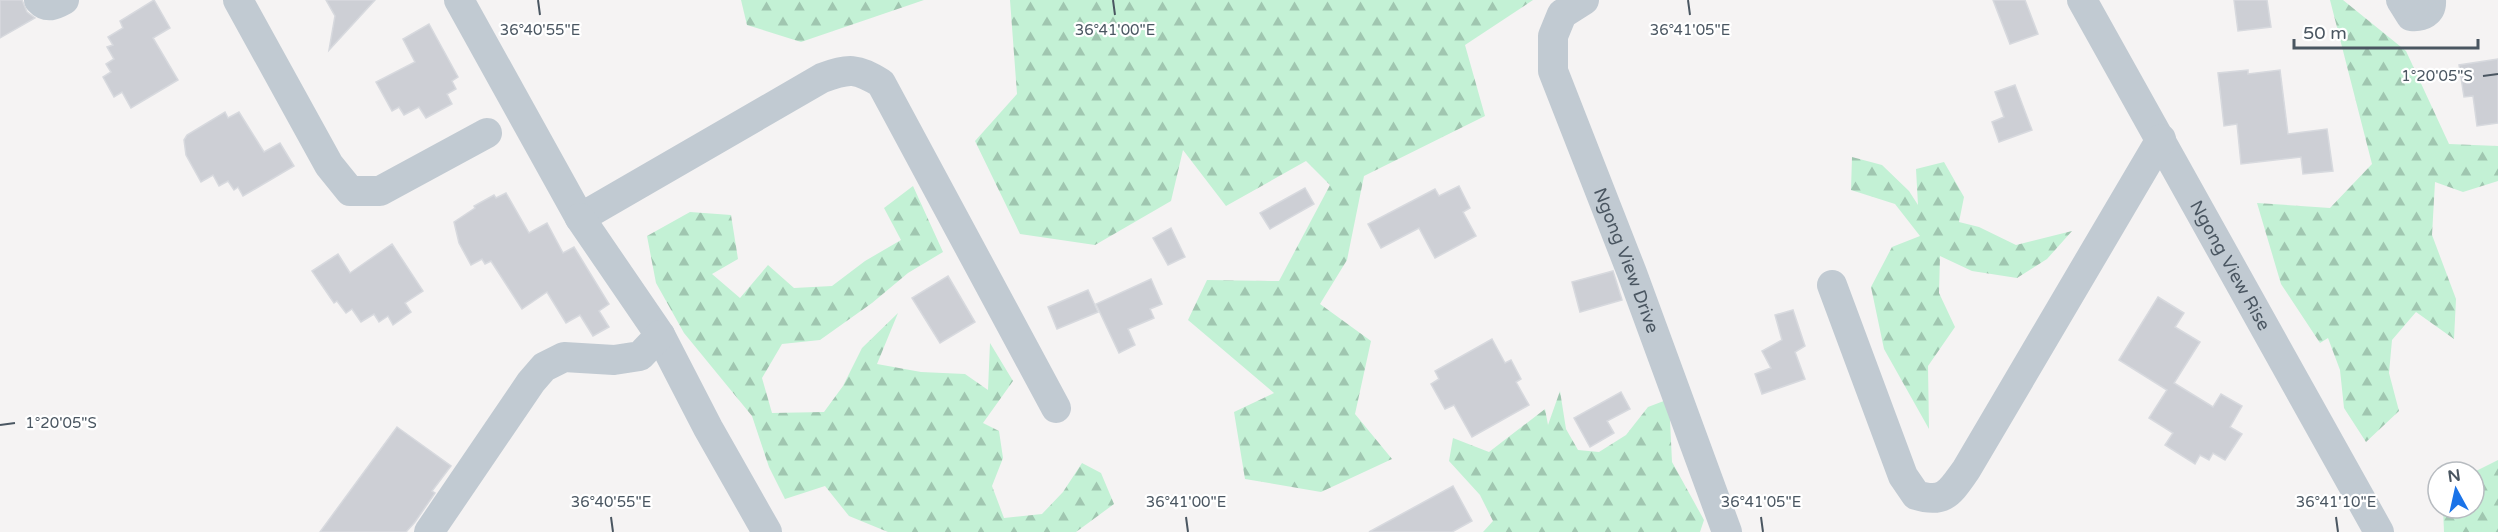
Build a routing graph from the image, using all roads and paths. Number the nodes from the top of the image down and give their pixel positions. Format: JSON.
{"nodes":[{"id":1,"x":39,"y":0,"type":"edge"},
{"id":2,"x":64,"y":0,"type":"edge"},
{"id":3,"x":238,"y":0,"type":"edge"},
{"id":4,"x":459,"y":0,"type":"edge"},
{"id":5,"x":1584,"y":0,"type":"edge"},
{"id":6,"x":2082,"y":0,"type":"edge"},
{"id":7,"x":2401,"y":0,"type":"edge"},
{"id":8,"x":2431,"y":0,"type":"edge"},
{"id":9,"x":487,"y":133,"type":"dead end"},
{"id":10,"x":2161,"y":139,"type":"junction"},
{"id":11,"x":580,"y":218,"type":"junction"},
{"id":12,"x":1832,"y":285,"type":"dead end"},
{"id":13,"x":660,"y":335,"type":"junction"},
{"id":14,"x":1056,"y":408,"type":"dead end"},
{"id":15,"x":429,"y":532,"type":"edge"},
{"id":16,"x":767,"y":532,"type":"edge"},
{"id":17,"x":1727,"y":532,"type":"edge"},
{"id":18,"x":2379,"y":532,"type":"edge"}],
"edges":[{"from":1,"to":2,"type":"street"},
{"from":3,"to":9,"type":"street"},
{"from":4,"to":11,"type":"street"},
{"from":5,"to":17,"type":"street","name":"Ngong View Drive"},
{"from":6,"to":10,"type":"street","name":"Ngong View Rise"},
{"from":7,"to":8,"type":"street"},
{"from":10,"to":12,"type":"street"},
{"from":10,"to":18,"type":"street","name":"Ngong View Rise"},
{"from":11,"to":13,"type":"street"},
{"from":11,"to":14,"type":"street"},
{"from":13,"to":15,"type":"street"},
{"from":13,"to":16,"type":"street"}]}
